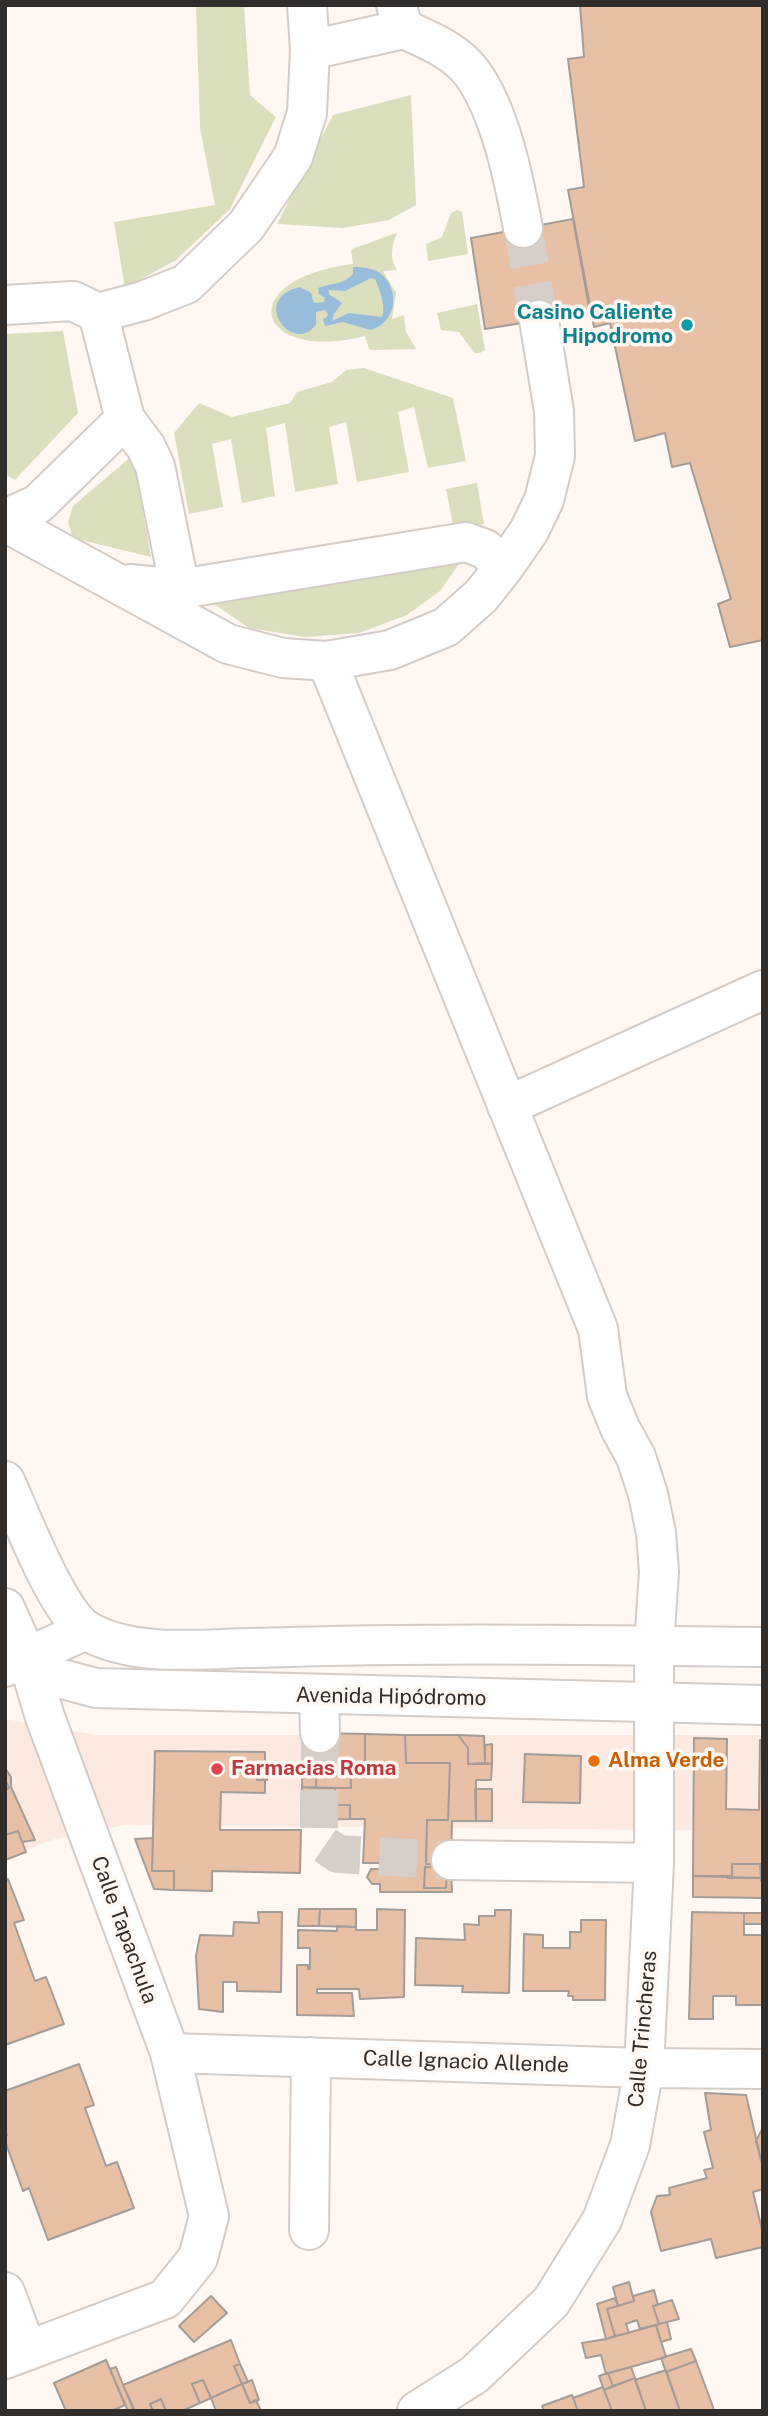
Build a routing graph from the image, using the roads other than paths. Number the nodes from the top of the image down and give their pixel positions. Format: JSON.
{"nodes":[{"id":1,"x":307,"y":5,"type":"edge"},
{"id":2,"x":400,"y":17,"type":"edge"},
{"id":3,"x":310,"y":50,"type":"junction"},
{"id":4,"x":523,"y":228,"type":"tunnel mouth"},
{"id":5,"x":5,"y":305,"type":"edge"},
{"id":6,"x":98,"y":313,"type":"junction"},
{"id":7,"x":539,"y":320,"type":"tunnel mouth"},
{"id":8,"x":124,"y":419,"type":"junction"},
{"id":9,"x":5,"y":520,"type":"edge"},
{"id":10,"x":504,"y":567,"type":"junction"},
{"id":11,"x":117,"y":583,"type":"junction"},
{"id":12,"x":180,"y":589,"type":"junction"},
{"id":13,"x":327,"y":661,"type":"junction"},
{"id":14,"x":763,"y":990,"type":"edge"},
{"id":15,"x":507,"y":1106,"type":"junction"},
{"id":16,"x":5,"y":1480,"type":"edge"},
{"id":17,"x":5,"y":1608,"type":"edge"},
{"id":18,"x":86,"y":1630,"type":"junction"},
{"id":19,"x":654,"y":1646,"type":"junction"},
{"id":20,"x":763,"y":1647,"type":"edge"},
{"id":21,"x":16,"y":1662,"type":"edge"},
{"id":22,"x":319,"y":1695,"type":"junction"},
{"id":23,"x":654,"y":1704,"type":"junction"},
{"id":24,"x":763,"y":1705,"type":"edge"},
{"id":25,"x":320,"y":1733,"type":"tunnel mouth"},
{"id":26,"x":451,"y":1860,"type":"tunnel mouth"},
{"id":27,"x":654,"y":1863,"type":"junction"},
{"id":28,"x":170,"y":2053,"type":"junction"},
{"id":29,"x":311,"y":2057,"type":"junction"},
{"id":30,"x":644,"y":2068,"type":"junction"},
{"id":31,"x":763,"y":2069,"type":"edge"},
{"id":32,"x":309,"y":2230,"type":"dead end"},
{"id":33,"x":5,"y":2292,"type":"edge"},
{"id":34,"x":16,"y":2355,"type":"edge"},
{"id":35,"x":417,"y":2411,"type":"edge"}],
"edges":[{"from":1,"to":3,"type":"street"},
{"from":2,"to":3,"type":"street"},
{"from":2,"to":4,"type":"street"},
{"from":3,"to":6,"type":"street"},
{"from":5,"to":6,"type":"street"},
{"from":6,"to":8,"type":"street"},
{"from":7,"to":10,"type":"street"},
{"from":8,"to":9,"type":"street"},
{"from":8,"to":12,"type":"street"},
{"from":9,"to":11,"type":"street"},
{"from":10,"to":12,"type":"street"},
{"from":10,"to":13,"type":"street"},
{"from":11,"to":12,"type":"street"},
{"from":11,"to":13,"type":"street"},
{"from":13,"to":15,"type":"street"},
{"from":14,"to":15,"type":"street"},
{"from":15,"to":19,"type":"street","name":"Calle Trincheras"},
{"from":16,"to":18,"type":"street"},
{"from":17,"to":21,"type":"street","name":"Calle Tapachula"},
{"from":18,"to":19,"type":"street"},
{"from":18,"to":21,"type":"street"},
{"from":19,"to":20,"type":"street"},
{"from":19,"to":23,"type":"street","name":"Calle Trincheras"},
{"from":21,"to":22,"type":"street","name":"Avenida Hipódromo"},
{"from":21,"to":28,"type":"street","name":"Calle Tapachula"},
{"from":22,"to":23,"type":"street","name":"Avenida Hipódromo"},
{"from":22,"to":25,"type":"street"},
{"from":23,"to":24,"type":"street","name":"Avenida Hipódromo"},
{"from":23,"to":27,"type":"street","name":"Calle Trincheras"},
{"from":26,"to":27,"type":"street"},
{"from":27,"to":30,"type":"street","name":"Calle Trincheras"},
{"from":28,"to":29,"type":"street","name":"Calle Ignacio Allende"},
{"from":28,"to":34,"type":"street","name":"Calle Tapachula"},
{"from":29,"to":30,"type":"street","name":"Calle Ignacio Allende"},
{"from":29,"to":32,"type":"street"},
{"from":30,"to":31,"type":"street","name":"Calle Ignacio Allende"},
{"from":30,"to":35,"type":"street","name":"Calle Trincheras"},
{"from":33,"to":34,"type":"street"}]}
